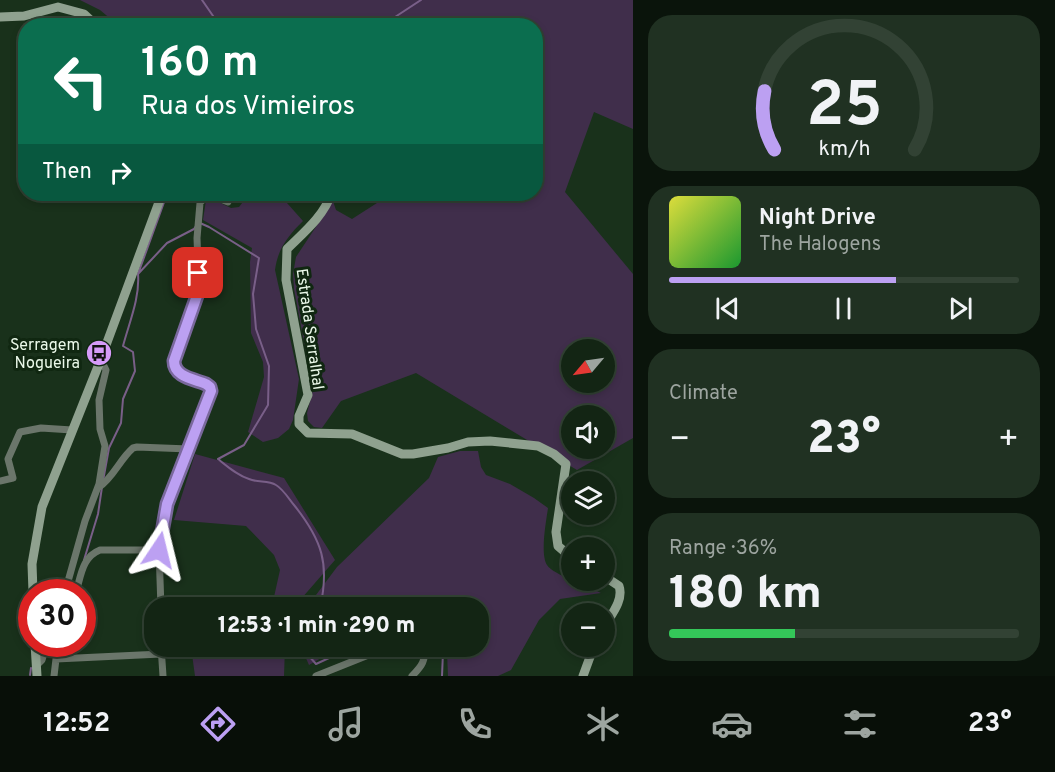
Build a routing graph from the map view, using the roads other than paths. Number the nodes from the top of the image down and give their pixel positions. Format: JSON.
{"nodes":[{"id":1,"x":0,"y":17,"type":"edge"},
{"id":2,"x":88,"y":18,"type":"edge"},
{"id":3,"x":159,"y":201,"type":"edge"},
{"id":4,"x":201,"y":201,"type":"edge"},
{"id":5,"x":329,"y":201,"type":"edge"},
{"id":6,"x":99,"y":364,"type":"junction"},
{"id":7,"x":72,"y":430,"type":"junction"},
{"id":8,"x":189,"y":450,"type":"junction"},
{"id":9,"x":0,"y":481,"type":"edge"},
{"id":10,"x":102,"y":485,"type":"junction"},
{"id":11,"x":561,"y":549,"type":"edge"},
{"id":12,"x":159,"y":550,"type":"junction"},
{"id":13,"x":33,"y":579,"type":"edge"},
{"id":14,"x":69,"y":579,"type":"edge"},
{"id":15,"x":80,"y":579,"type":"edge"},
{"id":16,"x":615,"y":583,"type":"edge"},
{"id":17,"x":160,"y":597,"type":"edge"},
{"id":18,"x":615,"y":609,"type":"edge"},
{"id":19,"x":144,"y":651,"type":"edge"},
{"id":20,"x":43,"y":657,"type":"edge"},
{"id":21,"x":162,"y":657,"type":"edge"},
{"id":22,"x":364,"y":657,"type":"edge"},
{"id":23,"x":425,"y":657,"type":"edge"},
{"id":24,"x":590,"y":657,"type":"edge"},
{"id":25,"x":56,"y":659,"type":"joint"},
{"id":26,"x":37,"y":671,"type":"edge"},
{"id":27,"x":54,"y":676,"type":"edge"},
{"id":28,"x":163,"y":676,"type":"edge"},
{"id":29,"x":316,"y":676,"type":"edge"},
{"id":30,"x":412,"y":676,"type":"edge"},
{"id":31,"x":583,"y":676,"type":"edge"}],
"edges":[{"from":1,"to":2,"type":"street"},
{"from":3,"to":6,"type":"street"},
{"from":4,"to":8,"type":"street"},
{"from":5,"to":11,"type":"street","name":"Estrada Serralhal"},
{"from":6,"to":7,"type":"street"},
{"from":6,"to":10,"type":"street"},
{"from":7,"to":9,"type":"street"},
{"from":7,"to":13,"type":"street"},
{"from":8,"to":10,"type":"street"},
{"from":8,"to":12,"type":"street"},
{"from":10,"to":14,"type":"street"},
{"from":12,"to":15,"type":"street"},
{"from":12,"to":17,"type":"street"},
{"from":16,"to":18,"type":"street"},
{"from":19,"to":25,"type":"street"},
{"from":20,"to":26,"type":"street"},
{"from":21,"to":28,"type":"street"},
{"from":22,"to":29,"type":"street"},
{"from":23,"to":30,"type":"street"},
{"from":24,"to":31,"type":"street"},
{"from":25,"to":27,"type":"street"}]}
